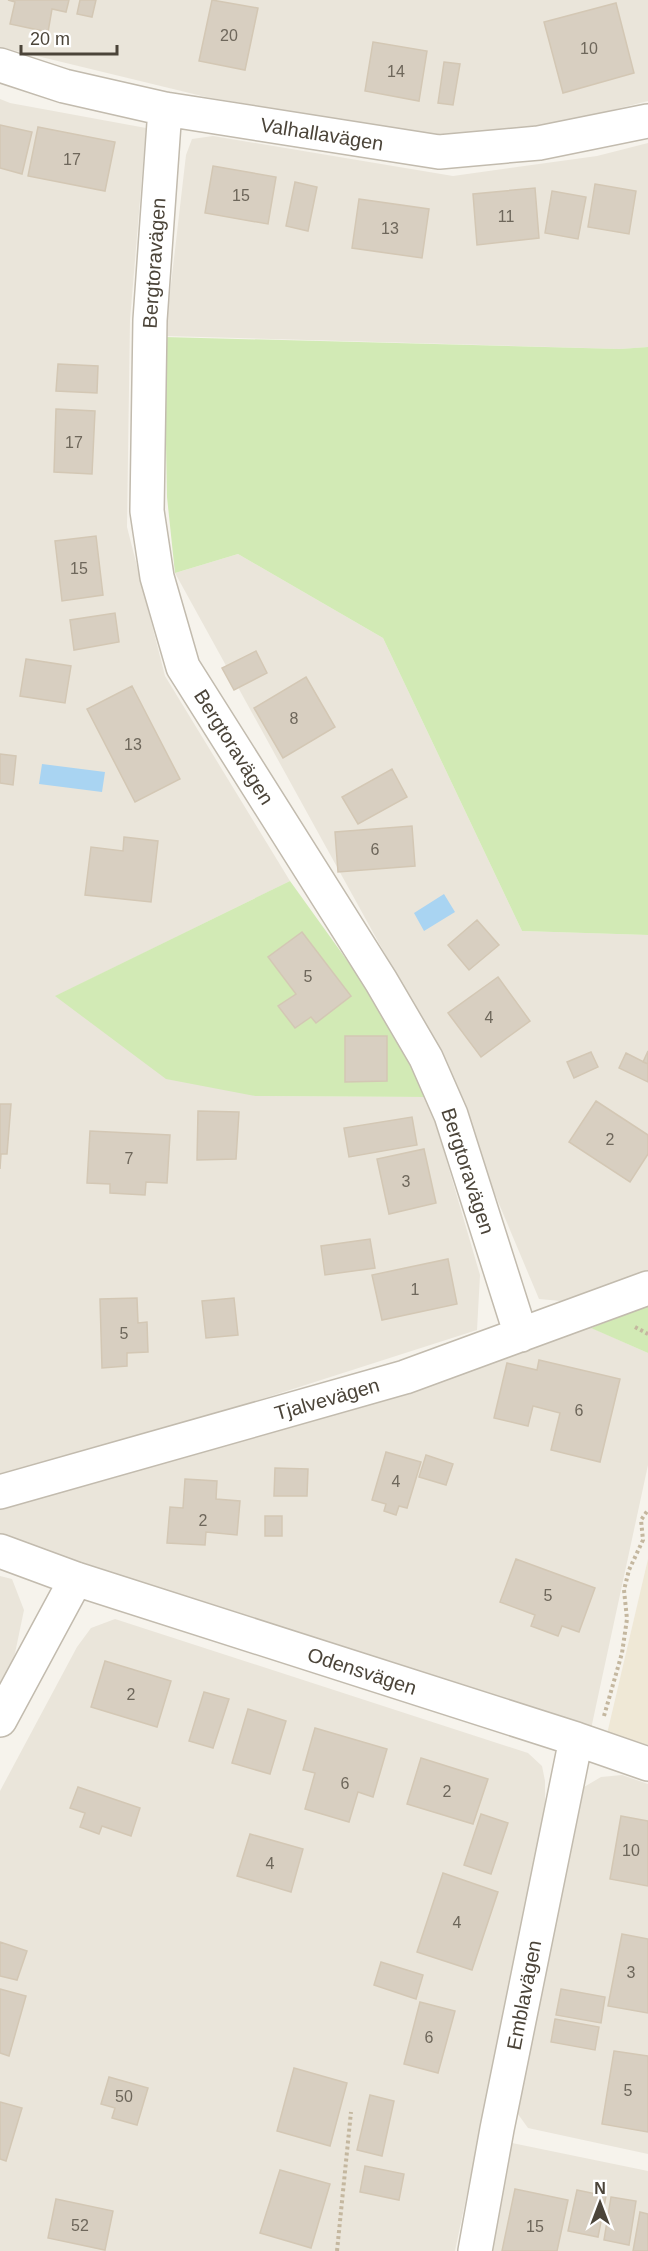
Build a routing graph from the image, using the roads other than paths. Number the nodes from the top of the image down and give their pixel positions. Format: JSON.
{"nodes":[{"id":1,"x":0,"y":65,"type":"edge"},
{"id":2,"x":165,"y":109,"type":"junction"},
{"id":3,"x":648,"y":121,"type":"edge"},
{"id":4,"x":648,"y":1288,"type":"edge"},
{"id":5,"x":521,"y":1335,"type":"junction"},
{"id":6,"x":0,"y":1492,"type":"edge"},
{"id":7,"x":0,"y":1551,"type":"edge"},
{"id":8,"x":76,"y":1580,"type":"junction"},
{"id":9,"x":0,"y":1720,"type":"edge"},
{"id":10,"x":586,"y":1742,"type":"junction"},
{"id":11,"x":648,"y":1764,"type":"edge"},
{"id":12,"x":475,"y":2251,"type":"edge"}],
"edges":[{"from":1,"to":2,"type":"street","name":"Valhallavägen"},
{"from":2,"to":3,"type":"street","name":"Valhallavägen"},
{"from":2,"to":5,"type":"street","name":"Bergtoravägen"},
{"from":4,"to":5,"type":"street","name":"Tjalvevägen"},
{"from":5,"to":6,"type":"street","name":"Tjalvevägen"},
{"from":7,"to":8,"type":"street","name":"Odensvägen"},
{"from":8,"to":9,"type":"street"},
{"from":8,"to":10,"type":"street","name":"Odensvägen"},
{"from":10,"to":11,"type":"street","name":"Odensvägen"},
{"from":10,"to":12,"type":"street","name":"Emblavägen"}]}
